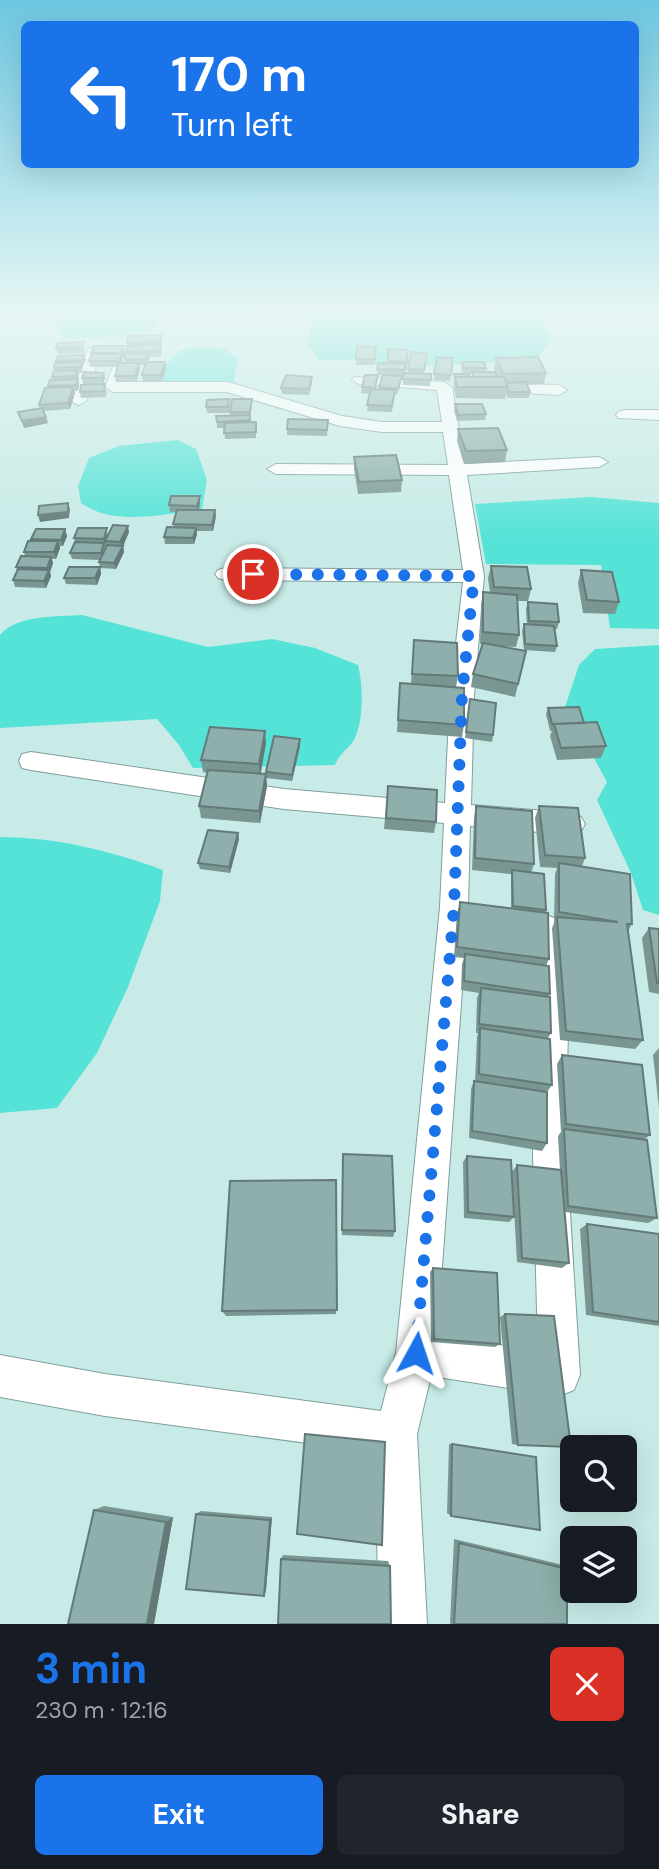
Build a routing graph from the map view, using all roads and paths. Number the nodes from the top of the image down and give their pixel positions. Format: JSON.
{"nodes":[{"id":1,"x":82,"y":388,"type":"edge"},
{"id":2,"x":231,"y":388,"type":"edge"},
{"id":3,"x":450,"y":388,"type":"edge"},
{"id":4,"x":482,"y":388,"type":"edge"},
{"id":5,"x":559,"y":390,"type":"dead end"},
{"id":6,"x":79,"y":400,"type":"edge"},
{"id":7,"x":624,"y":415,"type":"dead end"},
{"id":8,"x":659,"y":415,"type":"edge"},
{"id":9,"x":449,"y":427,"type":"junction"},
{"id":10,"x":599,"y":462,"type":"dead end"},
{"id":11,"x":275,"y":469,"type":"dead end"},
{"id":12,"x":458,"y":470,"type":"junction"},
{"id":13,"x":225,"y":574,"type":"dead end"},
{"id":14,"x":474,"y":576,"type":"junction"},
{"id":15,"x":32,"y":761,"type":"dead end"},
{"id":16,"x":457,"y":816,"type":"junction"},
{"id":17,"x":574,"y":825,"type":"edge"},
{"id":18,"x":454,"y":907,"type":"junction"},
{"id":19,"x":416,"y":1353,"type":"junction"},
{"id":20,"x":0,"y":1376,"type":"edge"},
{"id":21,"x":396,"y":1434,"type":"junction"},
{"id":22,"x":403,"y":1624,"type":"edge"}],
"edges":[{"from":1,"to":6,"type":"street"},
{"from":2,"to":9,"type":"street"},
{"from":3,"to":9,"type":"street"},
{"from":4,"to":5,"type":"street"},
{"from":7,"to":8,"type":"street"},
{"from":9,"to":12,"type":"street"},
{"from":10,"to":12,"type":"street"},
{"from":11,"to":12,"type":"street"},
{"from":12,"to":14,"type":"street"},
{"from":13,"to":14,"type":"street"},
{"from":14,"to":16,"type":"street"},
{"from":15,"to":16,"type":"street"},
{"from":16,"to":17,"type":"street"},
{"from":16,"to":18,"type":"street"},
{"from":18,"to":19,"type":"street"},
{"from":18,"to":19,"type":"street"},
{"from":19,"to":21,"type":"street"},
{"from":20,"to":21,"type":"street"},
{"from":21,"to":22,"type":"street"}]}
